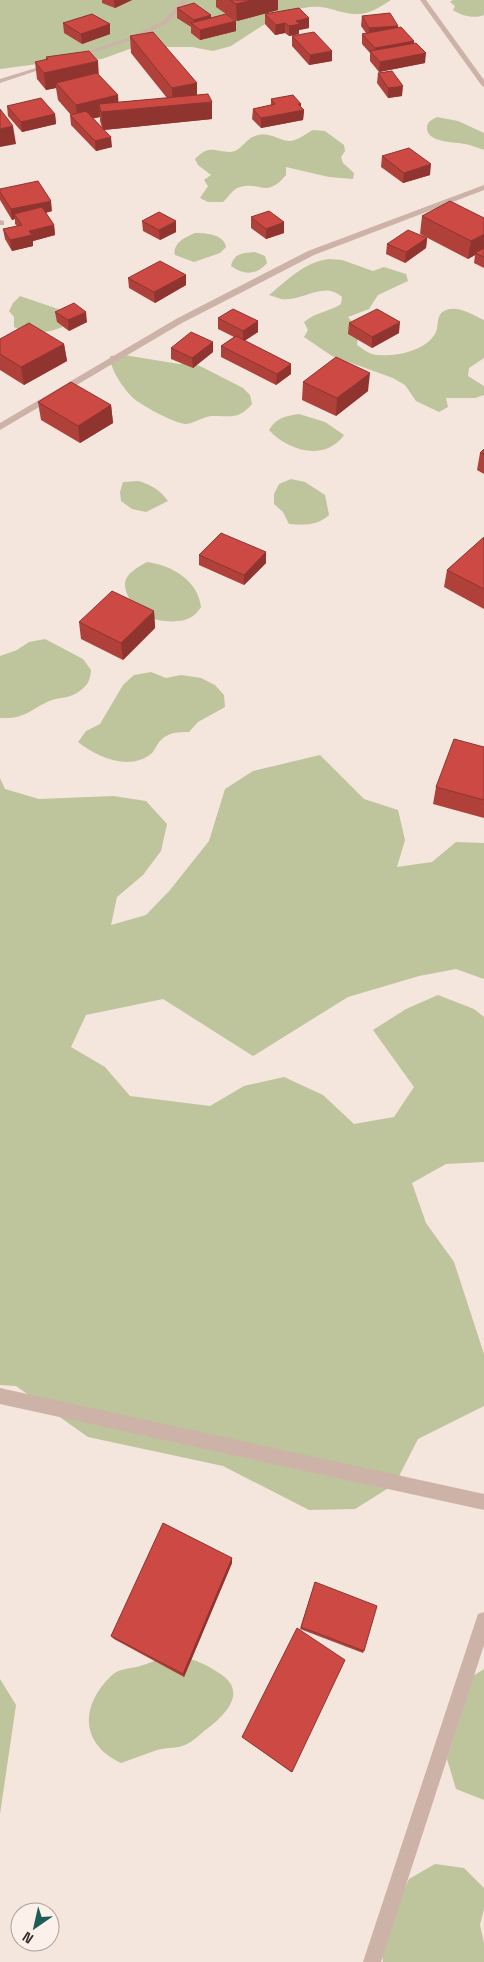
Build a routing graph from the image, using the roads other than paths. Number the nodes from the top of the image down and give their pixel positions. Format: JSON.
{"nodes":[{"id":1,"x":186,"y":0,"type":"edge"},
{"id":2,"x":423,"y":0,"type":"edge"},
{"id":3,"x":65,"y":60,"type":"edge"},
{"id":4,"x":56,"y":63,"type":"edge"},
{"id":5,"x":0,"y":81,"type":"edge"},
{"id":6,"x":484,"y":85,"type":"edge"},
{"id":7,"x":484,"y":187,"type":"edge"},
{"id":8,"x":0,"y":427,"type":"edge"},
{"id":9,"x":0,"y":1396,"type":"edge"},
{"id":10,"x":484,"y":1502,"type":"edge"},
{"id":11,"x":484,"y":1620,"type":"edge"},
{"id":12,"x":372,"y":1962,"type":"edge"}],
"edges":[{"from":1,"to":3,"type":"street"},
{"from":2,"to":6,"type":"street"},
{"from":4,"to":5,"type":"street"},
{"from":7,"to":8,"type":"street"},
{"from":9,"to":10,"type":"street"},
{"from":11,"to":12,"type":"street"}]}
